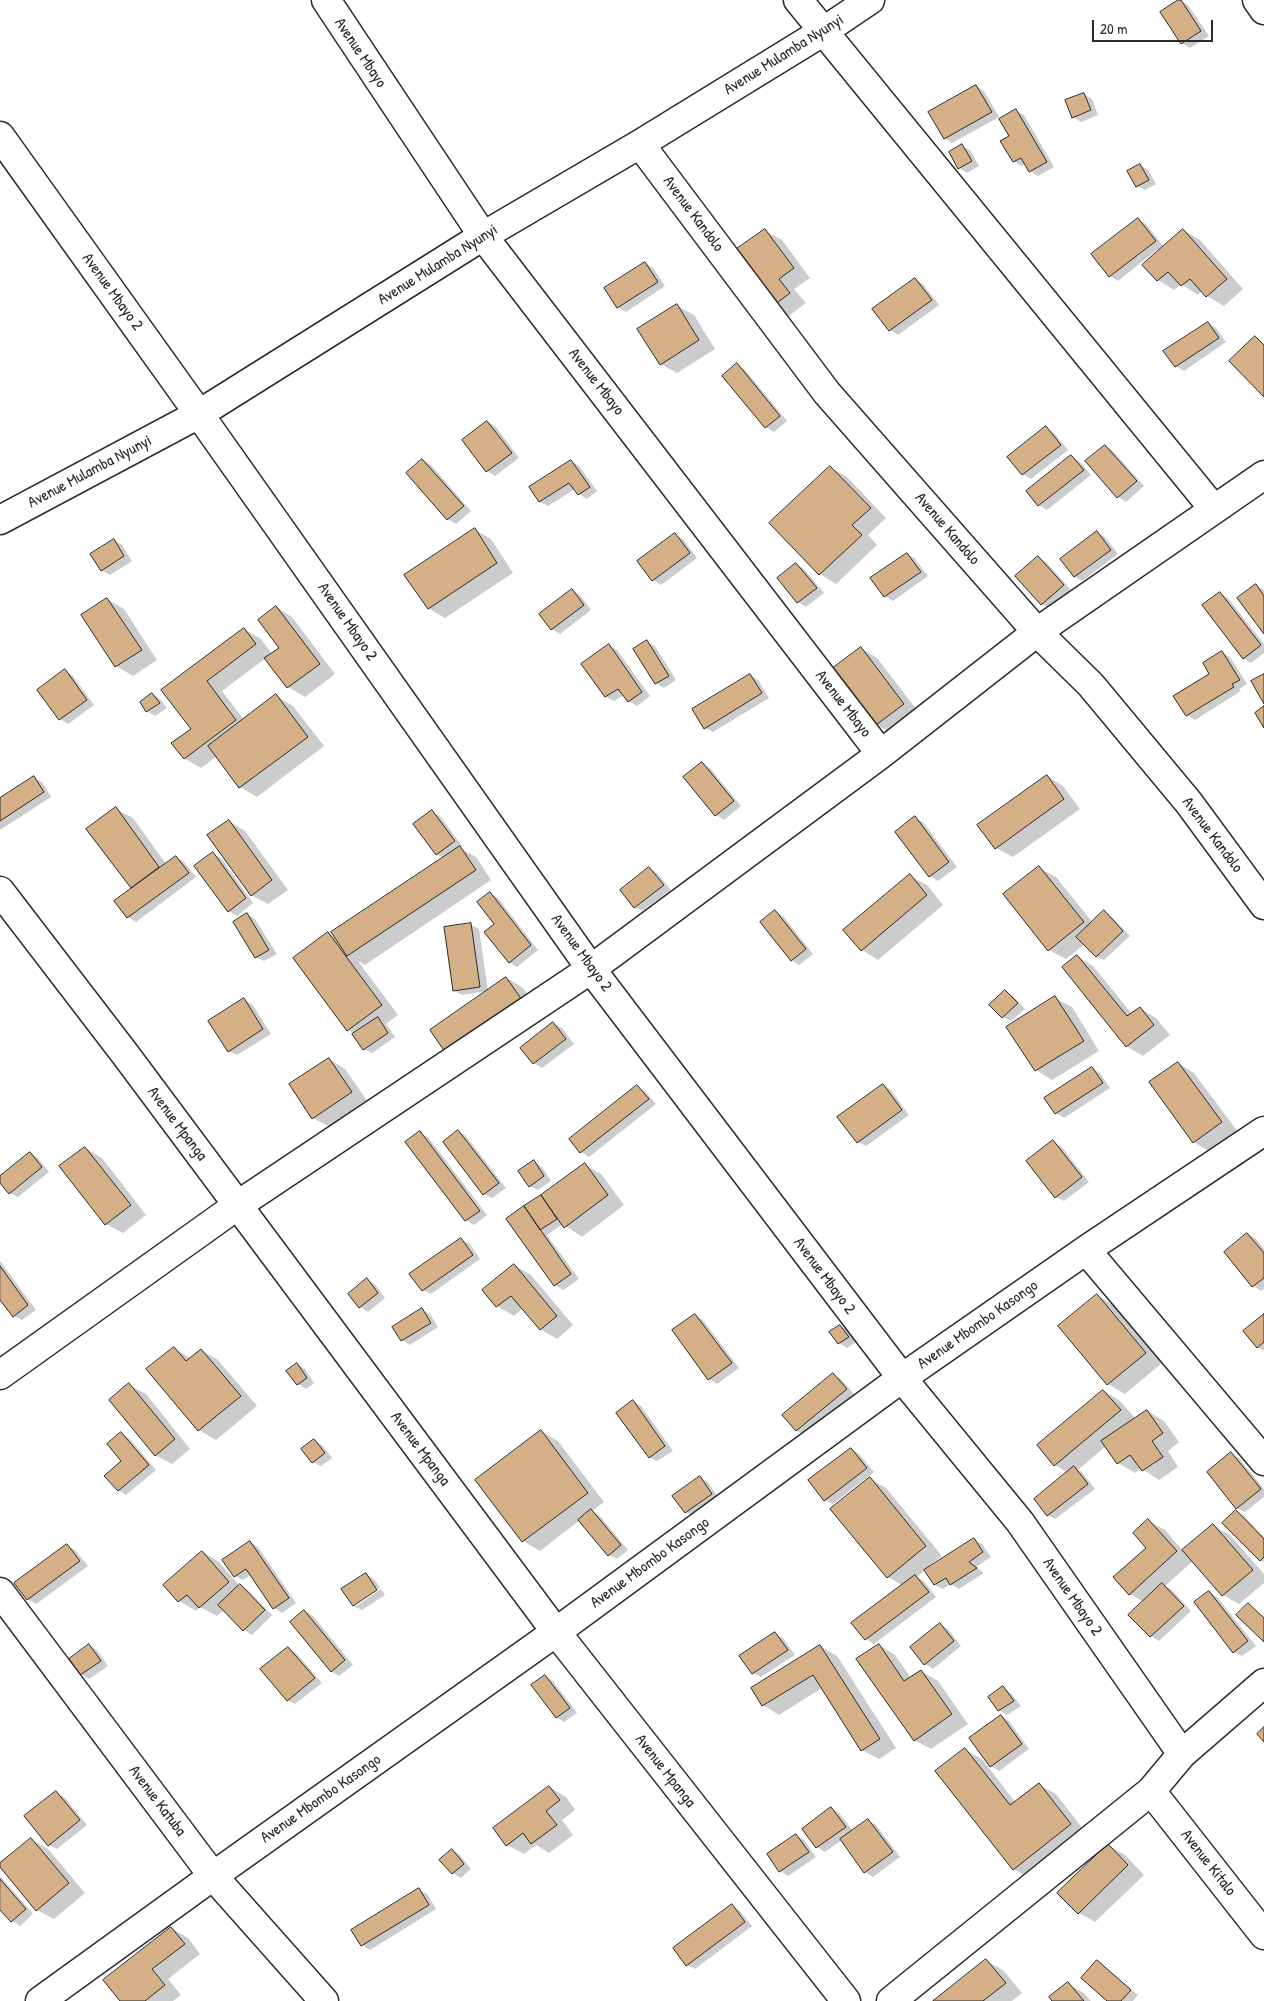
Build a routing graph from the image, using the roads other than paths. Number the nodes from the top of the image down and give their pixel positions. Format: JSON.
{"nodes":[{"id":1,"x":326,"y":0,"type":"edge"},
{"id":2,"x":798,"y":0,"type":"edge"},
{"id":3,"x":870,"y":0,"type":"edge"},
{"id":4,"x":1257,"y":0,"type":"edge"},
{"id":5,"x":1264,"y":10,"type":"edge"},
{"id":6,"x":824,"y":31,"type":"junction"},
{"id":7,"x":0,"y":136,"type":"edge"},
{"id":8,"x":640,"y":144,"type":"junction"},
{"id":9,"x":483,"y":236,"type":"junction"},
{"id":10,"x":200,"y":414,"type":"junction"},
{"id":11,"x":1264,"y":475,"type":"edge"},
{"id":12,"x":1213,"y":508,"type":"junction"},
{"id":13,"x":0,"y":520,"type":"edge"},
{"id":14,"x":1037,"y":632,"type":"junction"},
{"id":15,"x":881,"y":754,"type":"junction"},
{"id":16,"x":0,"y":892,"type":"edge"},
{"id":17,"x":1264,"y":906,"type":"edge"},
{"id":18,"x":591,"y":969,"type":"junction"},
{"id":19,"x":1264,"y":1131,"type":"edge"},
{"id":20,"x":238,"y":1205,"type":"junction"},
{"id":21,"x":1086,"y":1250,"type":"junction"},
{"id":22,"x":0,"y":1375,"type":"edge"},
{"id":23,"x":902,"y":1378,"type":"junction"},
{"id":24,"x":1264,"y":1461,"type":"edge"},
{"id":25,"x":0,"y":1592,"type":"edge"},
{"id":26,"x":556,"y":1632,"type":"junction"},
{"id":27,"x":1264,"y":1682,"type":"edge"},
{"id":28,"x":1182,"y":1754,"type":"junction"},
{"id":29,"x":1151,"y":1791,"type":"junction"},
{"id":30,"x":213,"y":1876,"type":"junction"},
{"id":31,"x":1264,"y":1935,"type":"edge"},
{"id":32,"x":40,"y":2001,"type":"edge"},
{"id":33,"x":324,"y":2001,"type":"edge"},
{"id":34,"x":846,"y":2001,"type":"edge"},
{"id":35,"x":891,"y":2001,"type":"edge"}],
"edges":[{"from":1,"to":9,"type":"street","name":"Avenue Mbayo"},
{"from":2,"to":6,"type":"street"},
{"from":3,"to":6,"type":"street","name":"Avenue Mulamba Nyunyi"},
{"from":4,"to":5,"type":"street"},
{"from":6,"to":8,"type":"street","name":"Avenue Mulamba Nyunyi"},
{"from":6,"to":12,"type":"street"},
{"from":7,"to":10,"type":"street","name":"Avenue Mbayo 2"},
{"from":8,"to":9,"type":"street","name":"Avenue Mulamba Nyunyi"},
{"from":8,"to":14,"type":"street","name":"Avenue Kandolo"},
{"from":9,"to":10,"type":"street","name":"Avenue Mulamba Nyunyi"},
{"from":9,"to":15,"type":"street","name":"Avenue Mbayo"},
{"from":10,"to":13,"type":"street","name":"Avenue Mulamba Nyunyi"},
{"from":10,"to":18,"type":"street","name":"Avenue Mbayo 2"},
{"from":11,"to":12,"type":"street"},
{"from":12,"to":14,"type":"street"},
{"from":14,"to":15,"type":"street"},
{"from":14,"to":17,"type":"street","name":"Avenue Kandolo"},
{"from":15,"to":18,"type":"street"},
{"from":16,"to":20,"type":"street","name":"Avenue Mpanga"},
{"from":18,"to":20,"type":"street"},
{"from":18,"to":23,"type":"street","name":"Avenue Mbayo 2"},
{"from":19,"to":21,"type":"street","name":"Avenue Mbombo Kasongo"},
{"from":20,"to":22,"type":"street"},
{"from":20,"to":26,"type":"street","name":"Avenue Mpanga"},
{"from":21,"to":23,"type":"street","name":"Avenue Mbombo Kasongo"},
{"from":21,"to":24,"type":"street"},
{"from":23,"to":26,"type":"street","name":"Avenue Mbombo Kasongo"},
{"from":23,"to":28,"type":"street","name":"Avenue Mbayo 2"},
{"from":25,"to":30,"type":"street","name":"Avenue Katuba"},
{"from":26,"to":30,"type":"street","name":"Avenue Mbombo Kasongo"},
{"from":26,"to":34,"type":"street","name":"Avenue Mpanga"},
{"from":27,"to":28,"type":"street"},
{"from":28,"to":29,"type":"street"},
{"from":29,"to":31,"type":"street","name":"Avenue Kitalo"},
{"from":29,"to":35,"type":"street"},
{"from":30,"to":32,"type":"street","name":"Avenue Mbombo Kasongo"},
{"from":30,"to":33,"type":"street","name":"Avenue Katuba"}]}
